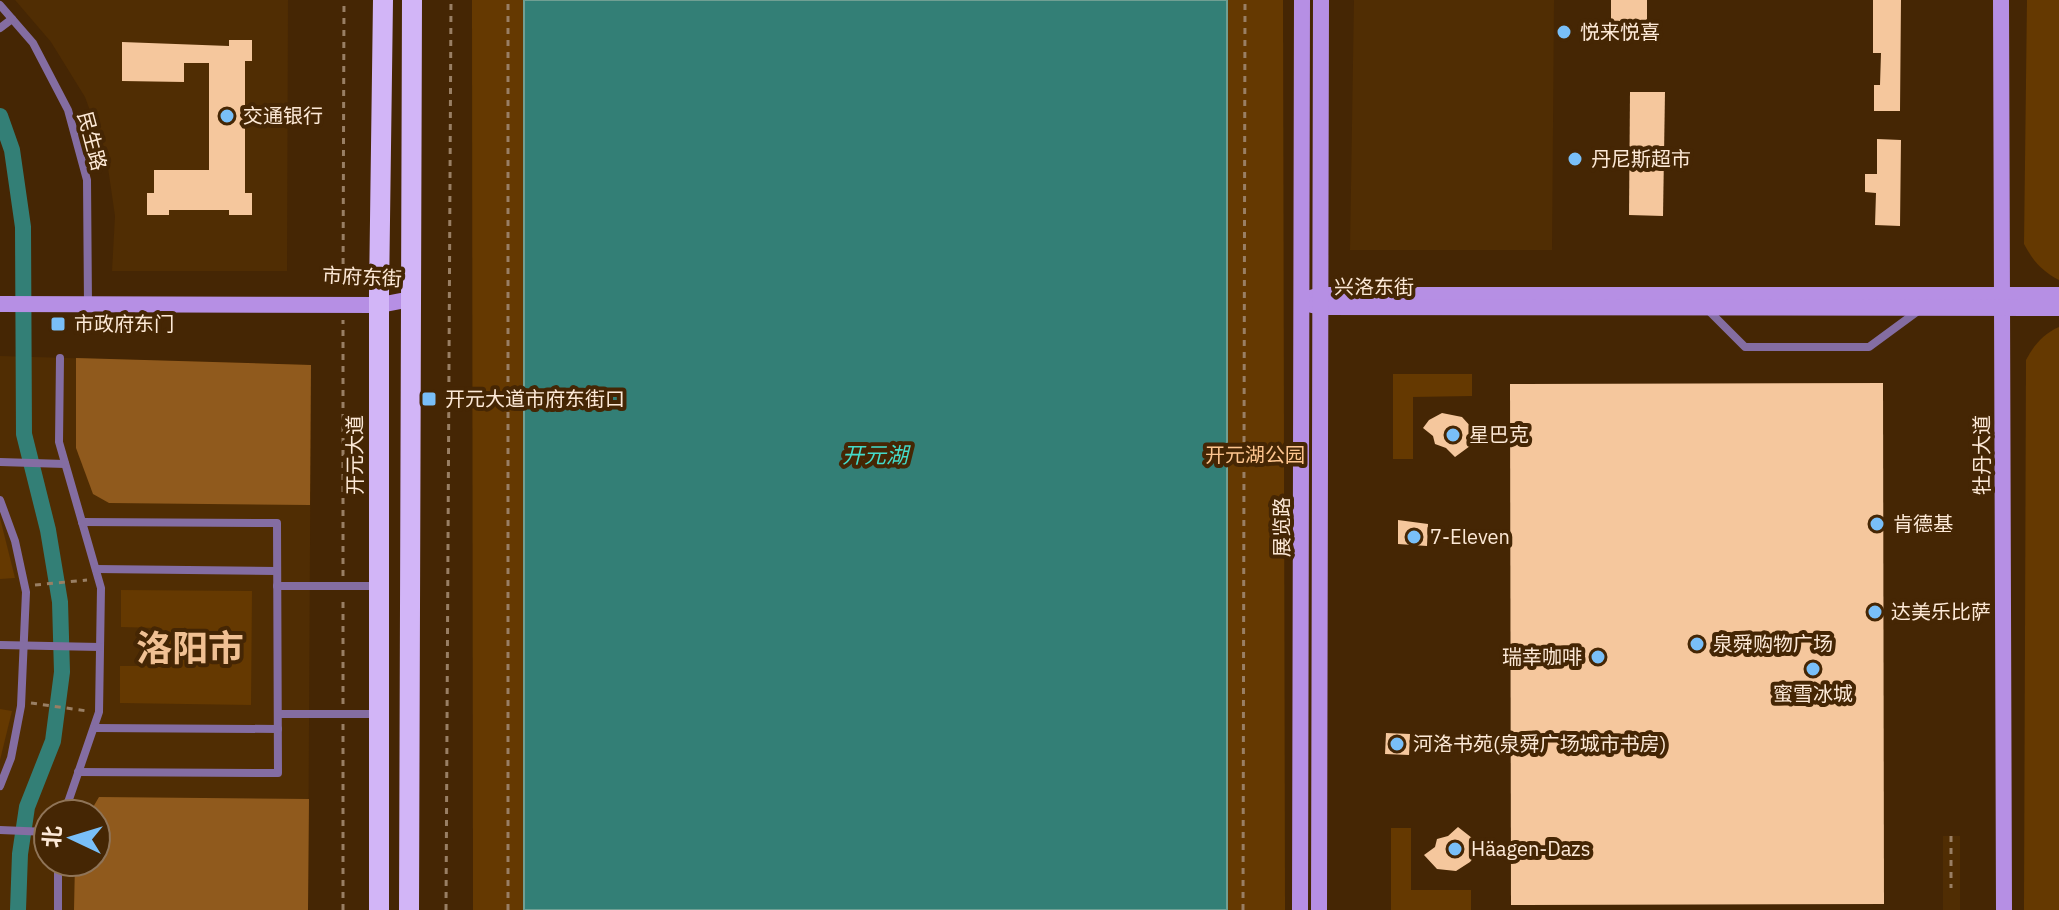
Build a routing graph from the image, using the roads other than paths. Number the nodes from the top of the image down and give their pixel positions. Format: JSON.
{"nodes":[{"id":1,"x":383,"y":0,"type":"edge"},
{"id":2,"x":412,"y":0,"type":"edge"},
{"id":3,"x":1302,"y":0,"type":"edge"},
{"id":4,"x":1321,"y":0,"type":"edge"},
{"id":5,"x":2001,"y":0,"type":"edge"},
{"id":6,"x":0,"y":5,"type":"edge"},
{"id":7,"x":12,"y":19,"type":"junction"},
{"id":8,"x":0,"y":28,"type":"edge"},
{"id":9,"x":0,"y":293,"type":"edge"},
{"id":10,"x":2059,"y":295,"type":"edge"},
{"id":11,"x":58,"y":299,"type":"junction"},
{"id":12,"x":380,"y":299,"type":"junction"},
{"id":13,"x":411,"y":299,"type":"junction"},
{"id":14,"x":88,"y":300,"type":"junction"},
{"id":15,"x":1321,"y":301,"type":"junction"},
{"id":16,"x":1303,"y":302,"type":"junction"},
{"id":17,"x":2001,"y":302,"type":"junction"},
{"id":18,"x":0,"y":304,"type":"edge"},
{"id":19,"x":1706,"y":308,"type":"junction"},
{"id":20,"x":1922,"y":308,"type":"junction"},
{"id":21,"x":2059,"y":308,"type":"edge"},
{"id":22,"x":60,"y":358,"type":"dead end"},
{"id":23,"x":0,"y":462,"type":"edge"},
{"id":24,"x":64,"y":464,"type":"junction"},
{"id":25,"x":0,"y":500,"type":"edge"},
{"id":26,"x":82,"y":522,"type":"junction"},
{"id":27,"x":96,"y":569,"type":"junction"},
{"id":28,"x":277,"y":571,"type":"junction"},
{"id":29,"x":277,"y":586,"type":"junction"},
{"id":30,"x":379,"y":586,"type":"junction"},
{"id":31,"x":0,"y":645,"type":"edge"},
{"id":32,"x":26,"y":645,"type":"junction"},
{"id":33,"x":97,"y":647,"type":"junction"},
{"id":34,"x":278,"y":714,"type":"junction"},
{"id":35,"x":379,"y":714,"type":"junction"},
{"id":36,"x":94,"y":728,"type":"junction"},
{"id":37,"x":278,"y":729,"type":"junction"},
{"id":38,"x":78,"y":772,"type":"junction"},
{"id":39,"x":0,"y":786,"type":"edge"},
{"id":40,"x":69,"y":798,"type":"edge"},
{"id":41,"x":0,"y":830,"type":"edge"},
{"id":42,"x":32,"y":831,"type":"edge"},
{"id":43,"x":58,"y":878,"type":"edge"},
{"id":44,"x":58,"y":910,"type":"edge"},
{"id":45,"x":379,"y":910,"type":"edge"},
{"id":46,"x":409,"y":910,"type":"edge"},
{"id":47,"x":1300,"y":910,"type":"edge"},
{"id":48,"x":1319,"y":910,"type":"edge"},
{"id":49,"x":2004,"y":910,"type":"edge"}],
"edges":[{"from":1,"to":12,"type":"main road","name":"开元大道"},
{"from":2,"to":13,"type":"main road"},
{"from":3,"to":16,"type":"street","name":"展览路"},
{"from":4,"to":15,"type":"street","name":"展览路"},
{"from":5,"to":17,"type":"street","name":"牡丹大道"},
{"from":6,"to":7,"type":"lane","name":"民生路"},
{"from":7,"to":8,"type":"lane"},
{"from":7,"to":14,"type":"lane","name":"民生路"},
{"from":9,"to":11,"type":"street","name":"市府东街"},
{"from":10,"to":17,"type":"street","name":"兴洛东街"},
{"from":11,"to":14,"type":"street","name":"市府东街"},
{"from":11,"to":18,"type":"street","name":"市府东街"},
{"from":12,"to":13,"type":"street","name":"市府东街"},
{"from":12,"to":14,"type":"street","name":"市府东街"},
{"from":12,"to":30,"type":"main road","name":"开元大道"},
{"from":13,"to":46,"type":"main road"},
{"from":15,"to":16,"type":"street","name":"兴洛东街"},
{"from":15,"to":17,"type":"street","name":"兴洛东街"},
{"from":15,"to":19,"type":"street","name":"兴洛东街"},
{"from":15,"to":48,"type":"street","name":"展览路"},
{"from":16,"to":47,"type":"street","name":"展览路"},
{"from":17,"to":20,"type":"street","name":"兴洛东街"},
{"from":17,"to":21,"type":"street","name":"兴洛东街"},
{"from":17,"to":49,"type":"street","name":"牡丹大道"},
{"from":19,"to":20,"type":"street","name":"兴洛东街"},
{"from":19,"to":20,"type":"lane"},
{"from":22,"to":24,"type":"lane"},
{"from":23,"to":24,"type":"lane"},
{"from":24,"to":26,"type":"lane"},
{"from":25,"to":32,"type":"lane"},
{"from":26,"to":27,"type":"lane"},
{"from":26,"to":28,"type":"lane"},
{"from":27,"to":28,"type":"lane"},
{"from":27,"to":33,"type":"lane"},
{"from":28,"to":29,"type":"lane"},
{"from":29,"to":30,"type":"lane"},
{"from":29,"to":34,"type":"lane"},
{"from":30,"to":35,"type":"main road","name":"开元大道"},
{"from":31,"to":32,"type":"lane"},
{"from":32,"to":33,"type":"lane"},
{"from":32,"to":39,"type":"lane"},
{"from":33,"to":36,"type":"lane"},
{"from":34,"to":35,"type":"lane"},
{"from":34,"to":37,"type":"lane"},
{"from":35,"to":45,"type":"main road","name":"开元大道"},
{"from":36,"to":37,"type":"lane"},
{"from":36,"to":38,"type":"lane"},
{"from":37,"to":38,"type":"lane"},
{"from":38,"to":40,"type":"lane"},
{"from":41,"to":42,"type":"lane"},
{"from":43,"to":44,"type":"lane"}]}
